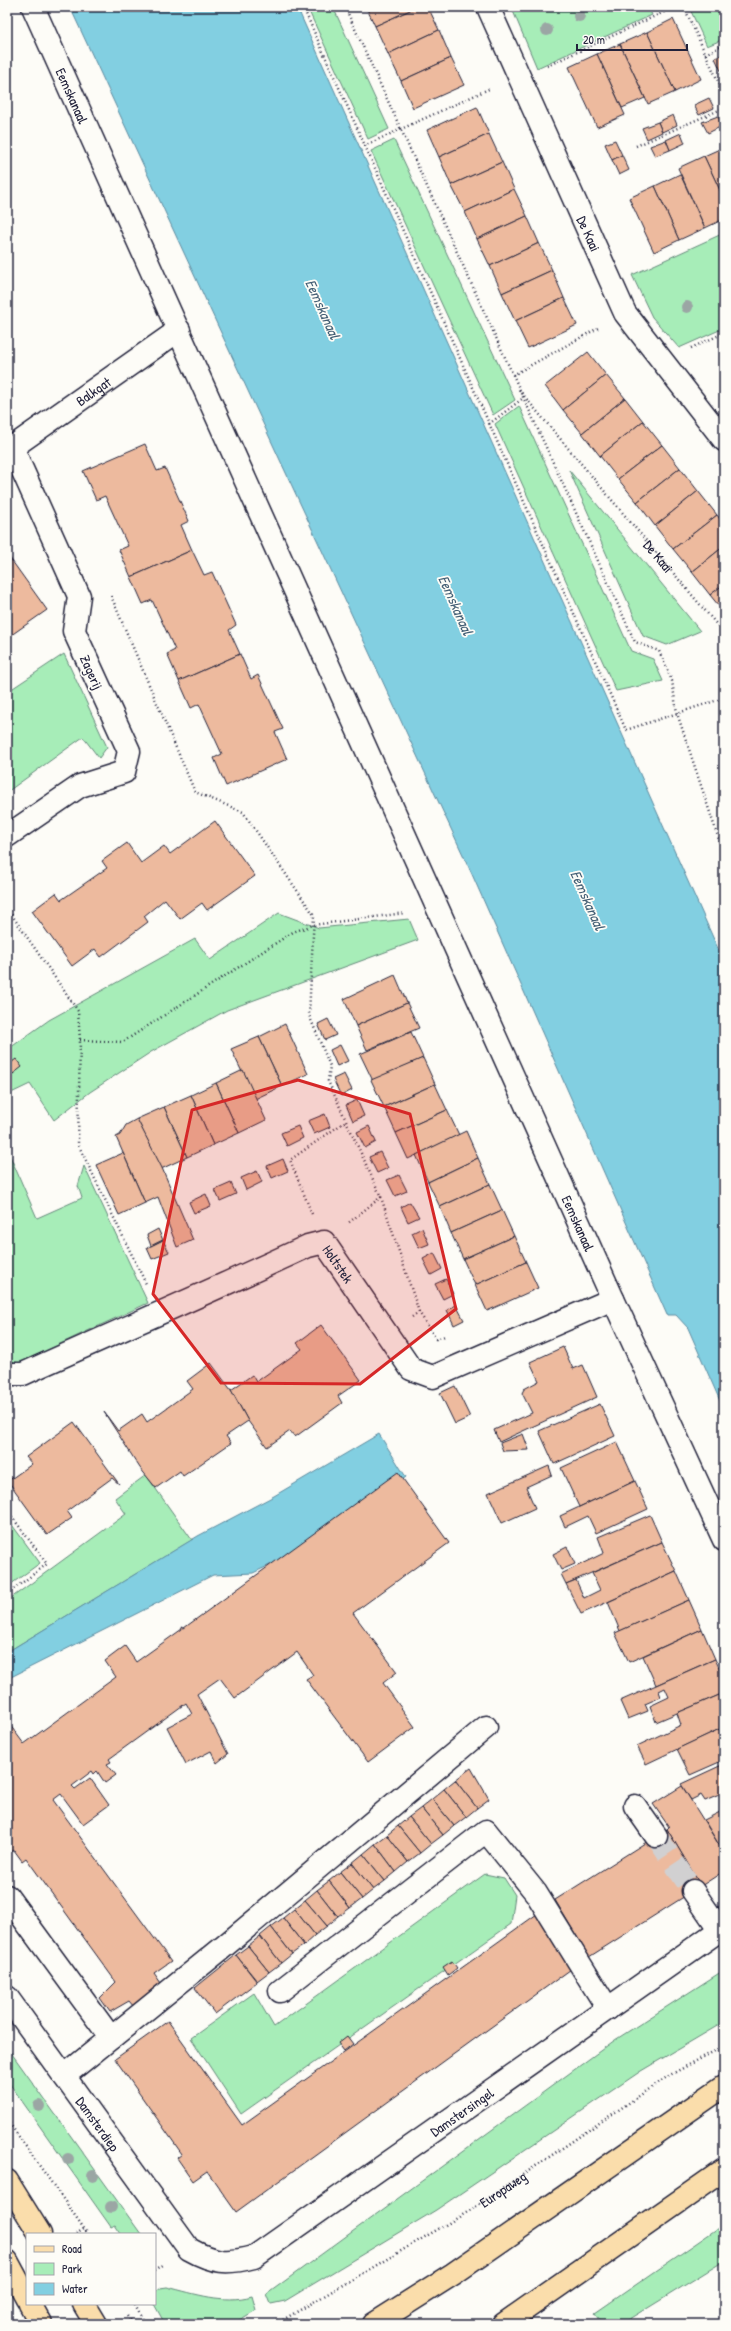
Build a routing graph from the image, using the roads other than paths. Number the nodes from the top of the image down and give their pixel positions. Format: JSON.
{"nodes":[{"id":1,"x":33,"y":7,"type":"edge"},
{"id":2,"x":488,"y":7,"type":"edge"},
{"id":3,"x":179,"y":330,"type":"junction"},
{"id":4,"x":724,"y":440,"type":"edge"},
{"id":5,"x":10,"y":449,"type":"edge"},
{"id":6,"x":7,"y":836,"type":"edge"},
{"id":7,"x":613,"y":1299,"type":"junction"},
{"id":8,"x":7,"y":1374,"type":"edge"},
{"id":9,"x":724,"y":1540,"type":"edge"},
{"id":10,"x":486,"y":1727,"type":"dead end"},
{"id":11,"x":635,"y":1806,"type":"dead end"},
{"id":12,"x":656,"y":1836,"type":"tunnel mouth"},
{"id":13,"x":693,"y":1891,"type":"tunnel mouth"},
{"id":14,"x":7,"y":1896,"type":"edge"},
{"id":15,"x":722,"y":1929,"type":"edge"},
{"id":16,"x":280,"y":1991,"type":"dead end"},
{"id":17,"x":7,"y":1997,"type":"edge"},
{"id":18,"x":608,"y":2009,"type":"junction"},
{"id":19,"x":111,"y":2038,"type":"junction"},
{"id":20,"x":64,"y":2076,"type":"junction"},
{"id":21,"x":724,"y":2086,"type":"edge"},
{"id":22,"x":724,"y":2170,"type":"edge"},
{"id":23,"x":7,"y":2181,"type":"edge"},
{"id":24,"x":39,"y":2233,"type":"edge"},
{"id":25,"x":189,"y":2249,"type":"joint"},
{"id":26,"x":7,"y":2261,"type":"edge"},
{"id":27,"x":26,"y":2296,"type":"edge"},
{"id":28,"x":31,"y":2305,"type":"edge"},
{"id":29,"x":85,"y":2305,"type":"edge"},
{"id":30,"x":41,"y":2324,"type":"edge"},
{"id":31,"x":96,"y":2324,"type":"edge"},
{"id":32,"x":374,"y":2324,"type":"edge"},
{"id":33,"x":504,"y":2324,"type":"edge"}],
"edges":[{"from":1,"to":3,"type":"street","name":"Eemskanaal"},
{"from":2,"to":4,"type":"street","name":"De Kaai"},
{"from":3,"to":5,"type":"street","name":"Balkgat"},
{"from":3,"to":7,"type":"street","name":"Eemskanaal"},
{"from":5,"to":6,"type":"street","name":"Zagerij"},
{"from":7,"to":8,"type":"street","name":"Holtstek"},
{"from":7,"to":9,"type":"street","name":"Eemskanaal"},
{"from":10,"to":19,"type":"street"},
{"from":11,"to":12,"type":"street"},
{"from":13,"to":15,"type":"street"},
{"from":14,"to":19,"type":"street"},
{"from":15,"to":18,"type":"street","name":"Damstersingel"},
{"from":16,"to":18,"type":"street"},
{"from":17,"to":20,"type":"street","name":"Damsterdiep"},
{"from":18,"to":25,"type":"street","name":"Damstersingel"},
{"from":19,"to":20,"type":"street"},
{"from":20,"to":25,"type":"street","name":"Damsterdiep"},
{"from":21,"to":32,"type":"main road"},
{"from":22,"to":33,"type":"main road"},
{"from":23,"to":24,"type":"main road"},
{"from":26,"to":27,"type":"main road"},
{"from":28,"to":30,"type":"main road"},
{"from":29,"to":31,"type":"main road"}]}
